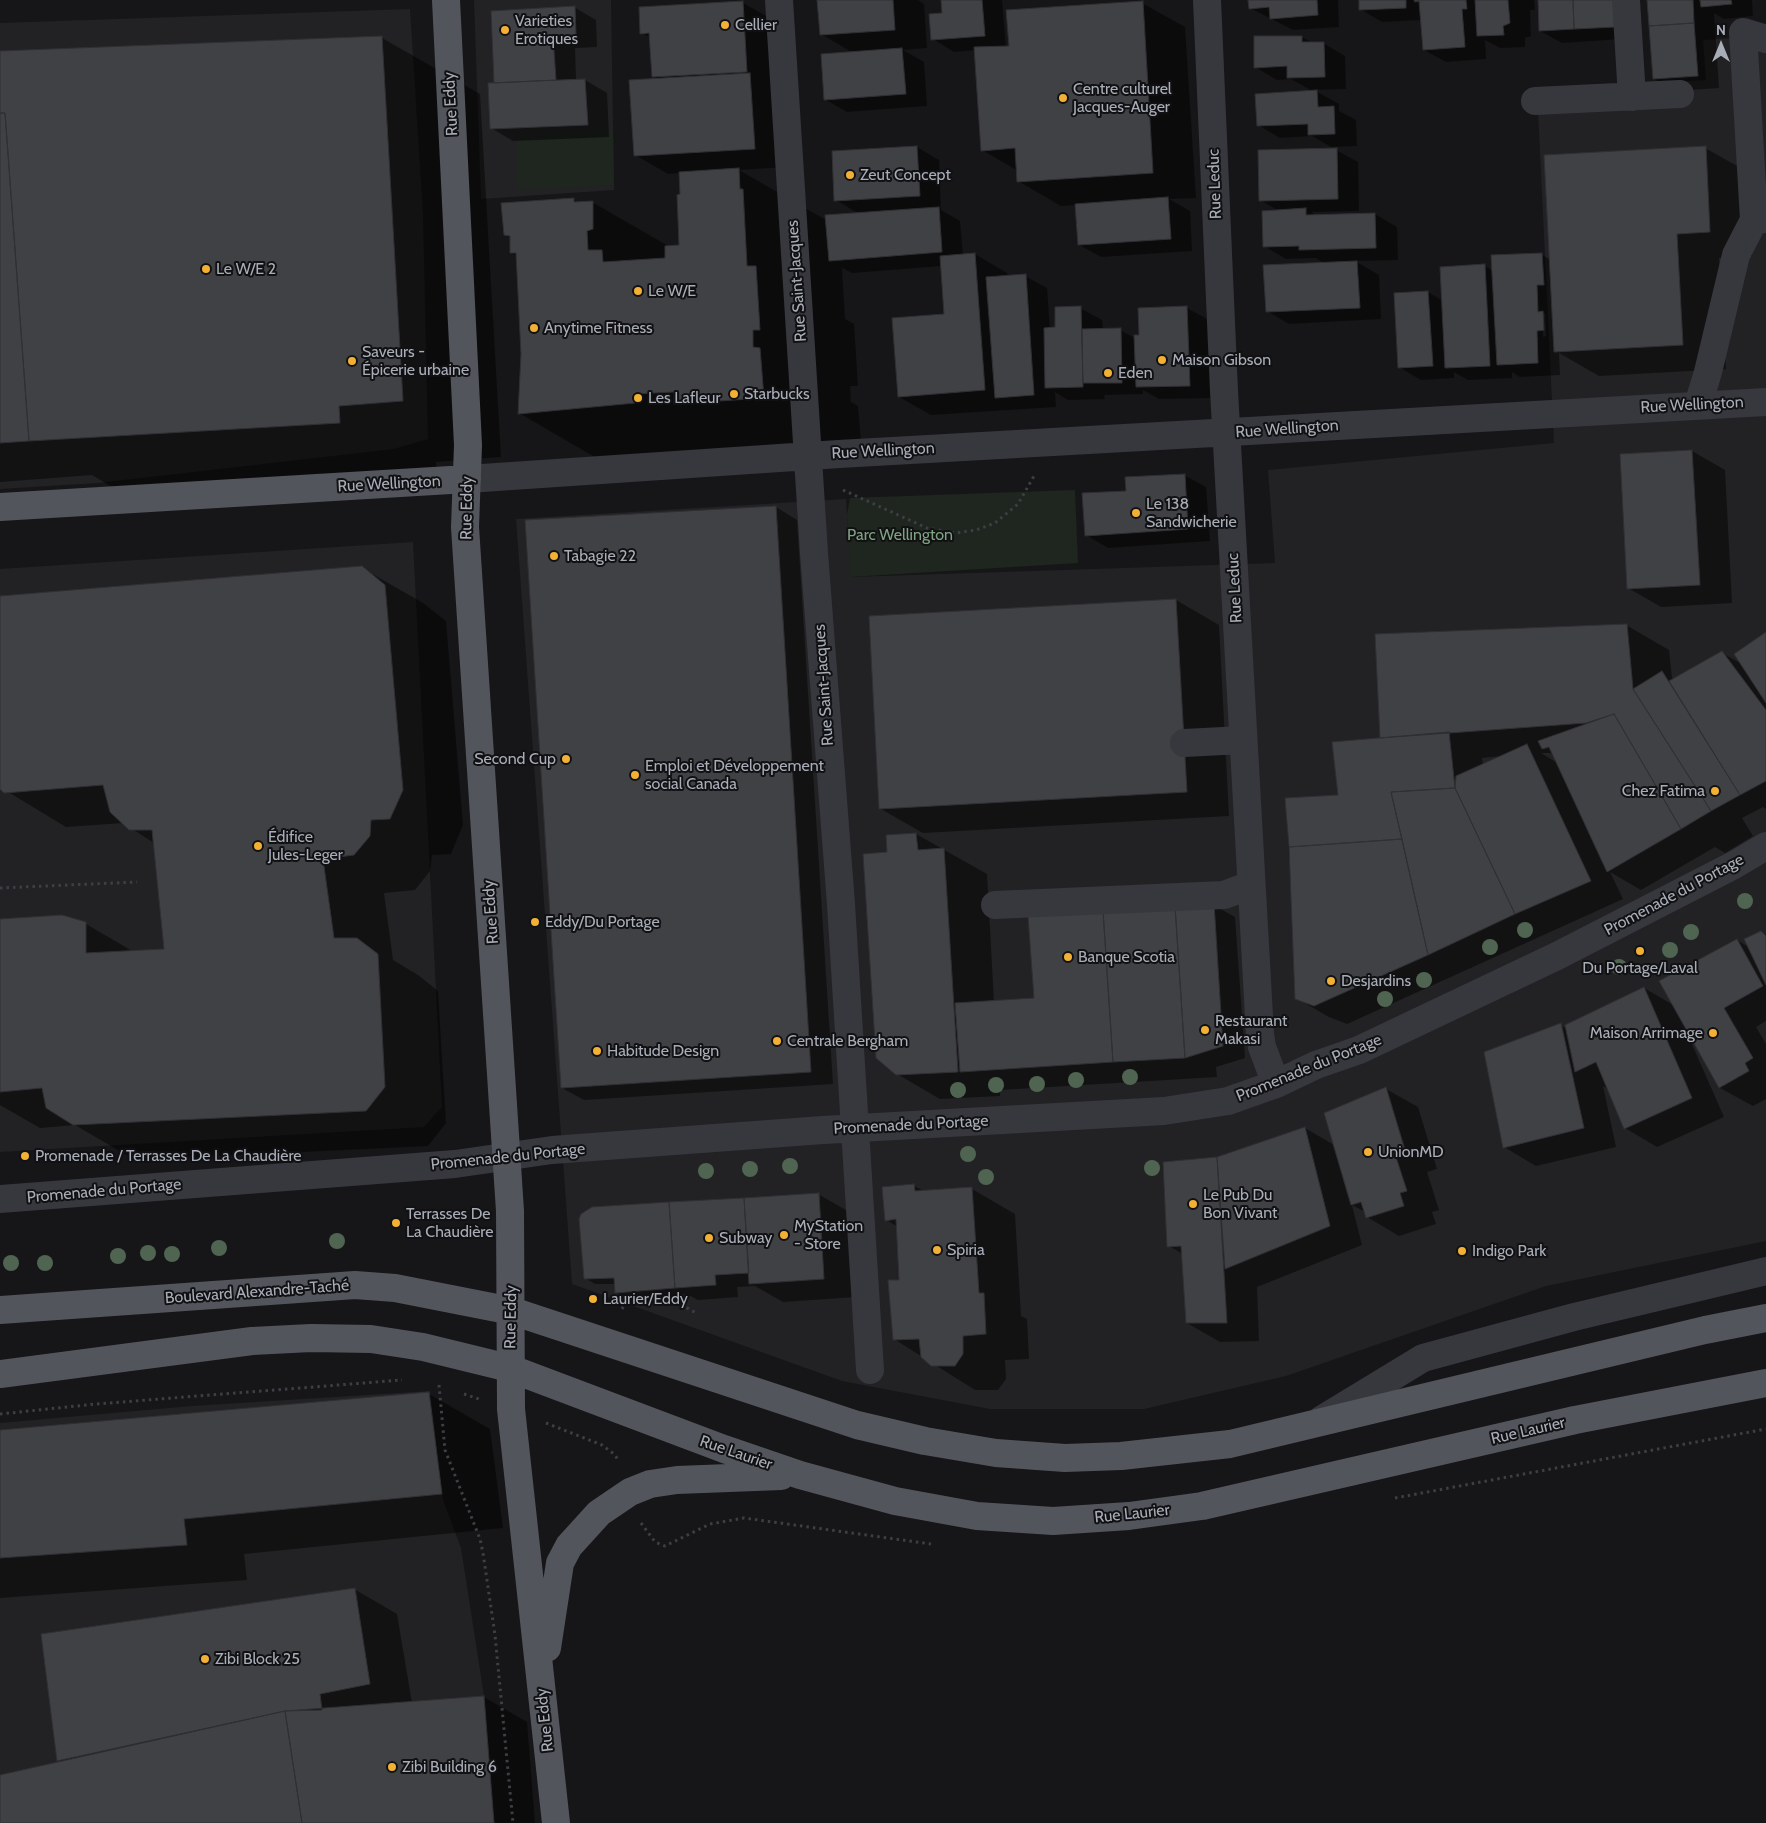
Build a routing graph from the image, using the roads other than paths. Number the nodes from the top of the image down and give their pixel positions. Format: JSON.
{"nodes":[{"id":1,"x":446,"y":0,"type":"edge"},
{"id":2,"x":779,"y":0,"type":"edge"},
{"id":3,"x":1207,"y":0,"type":"edge"},
{"id":4,"x":1626,"y":0,"type":"edge"},
{"id":5,"x":1766,"y":38,"type":"edge"},
{"id":6,"x":1680,"y":94,"type":"dead end"},
{"id":7,"x":1632,"y":97,"type":"junction"},
{"id":8,"x":1535,"y":101,"type":"dead end"},
{"id":9,"x":1760,"y":220,"type":"edge"},
{"id":10,"x":1766,"y":402,"type":"edge"},
{"id":11,"x":1698,"y":405,"type":"junction"},
{"id":12,"x":1227,"y":433,"type":"junction"},
{"id":13,"x":809,"y":456,"type":"junction"},
{"id":14,"x":467,"y":479,"type":"junction"},
{"id":15,"x":0,"y":507,"type":"edge"},
{"id":16,"x":1243,"y":740,"type":"junction"},
{"id":17,"x":1184,"y":743,"type":"dead end"},
{"id":18,"x":1766,"y":846,"type":"edge"},
{"id":19,"x":1251,"y":885,"type":"junction"},
{"id":20,"x":996,"y":905,"type":"dead end"},
{"id":21,"x":1276,"y":1084,"type":"junction"},
{"id":22,"x":855,"y":1128,"type":"junction"},
{"id":23,"x":507,"y":1158,"type":"junction"},
{"id":24,"x":0,"y":1199,"type":"edge"},
{"id":25,"x":1766,"y":1271,"type":"edge"},
{"id":26,"x":0,"y":1310,"type":"edge"},
{"id":27,"x":512,"y":1311,"type":"junction"},
{"id":28,"x":1766,"y":1318,"type":"edge"},
{"id":29,"x":509,"y":1368,"type":"junction"},
{"id":30,"x":870,"y":1370,"type":"dead end"},
{"id":31,"x":0,"y":1374,"type":"edge"},
{"id":32,"x":1766,"y":1383,"type":"edge"},
{"id":33,"x":1317,"y":1422,"type":"junction"},
{"id":34,"x":800,"y":1475,"type":"junction"},
{"id":35,"x":542,"y":1689,"type":"junction"},
{"id":36,"x":556,"y":1823,"type":"edge"}],
"edges":[{"from":1,"to":14,"type":"main road","name":"Rue Eddy"},
{"from":2,"to":13,"type":"street","name":"Rue Saint-Jacques"},
{"from":3,"to":12,"type":"street","name":"Rue Leduc"},
{"from":4,"to":7,"type":"street"},
{"from":5,"to":9,"type":"street"},
{"from":6,"to":7,"type":"street"},
{"from":7,"to":8,"type":"street"},
{"from":9,"to":11,"type":"street"},
{"from":10,"to":11,"type":"street","name":"Rue Wellington"},
{"from":11,"to":12,"type":"street","name":"Rue Wellington"},
{"from":12,"to":13,"type":"street","name":"Rue Wellington"},
{"from":12,"to":16,"type":"street","name":"Rue Leduc"},
{"from":13,"to":14,"type":"street","name":"Rue Wellington"},
{"from":13,"to":22,"type":"street","name":"Rue Saint-Jacques"},
{"from":14,"to":15,"type":"main road","name":"Rue Wellington"},
{"from":14,"to":23,"type":"main road","name":"Rue Eddy"},
{"from":16,"to":17,"type":"street"},
{"from":16,"to":19,"type":"street","name":"Rue Leduc"},
{"from":18,"to":21,"type":"street","name":"Promenade du Portage"},
{"from":19,"to":20,"type":"street"},
{"from":19,"to":21,"type":"street","name":"Rue Leduc"},
{"from":21,"to":22,"type":"street","name":"Promenade du Portage"},
{"from":22,"to":23,"type":"street","name":"Promenade du Portage"},
{"from":22,"to":30,"type":"street","name":"Rue Saint-Jacques"},
{"from":23,"to":24,"type":"street","name":"Promenade du Portage"},
{"from":23,"to":27,"type":"main road","name":"Rue Eddy"},
{"from":25,"to":33,"type":"street"},
{"from":26,"to":27,"type":"main road","name":"Boulevard Alexandre-Taché"},
{"from":27,"to":29,"type":"main road","name":"Rue Eddy"},
{"from":27,"to":33,"type":"main road"},
{"from":28,"to":33,"type":"main road"},
{"from":29,"to":31,"type":"main road"},
{"from":29,"to":34,"type":"main road","name":"Rue Laurier"},
{"from":29,"to":35,"type":"main road","name":"Rue Eddy"},
{"from":32,"to":34,"type":"main road","name":"Rue Laurier"},
{"from":34,"to":35,"type":"main road"},
{"from":35,"to":36,"type":"main road","name":"Rue Eddy"}]}
